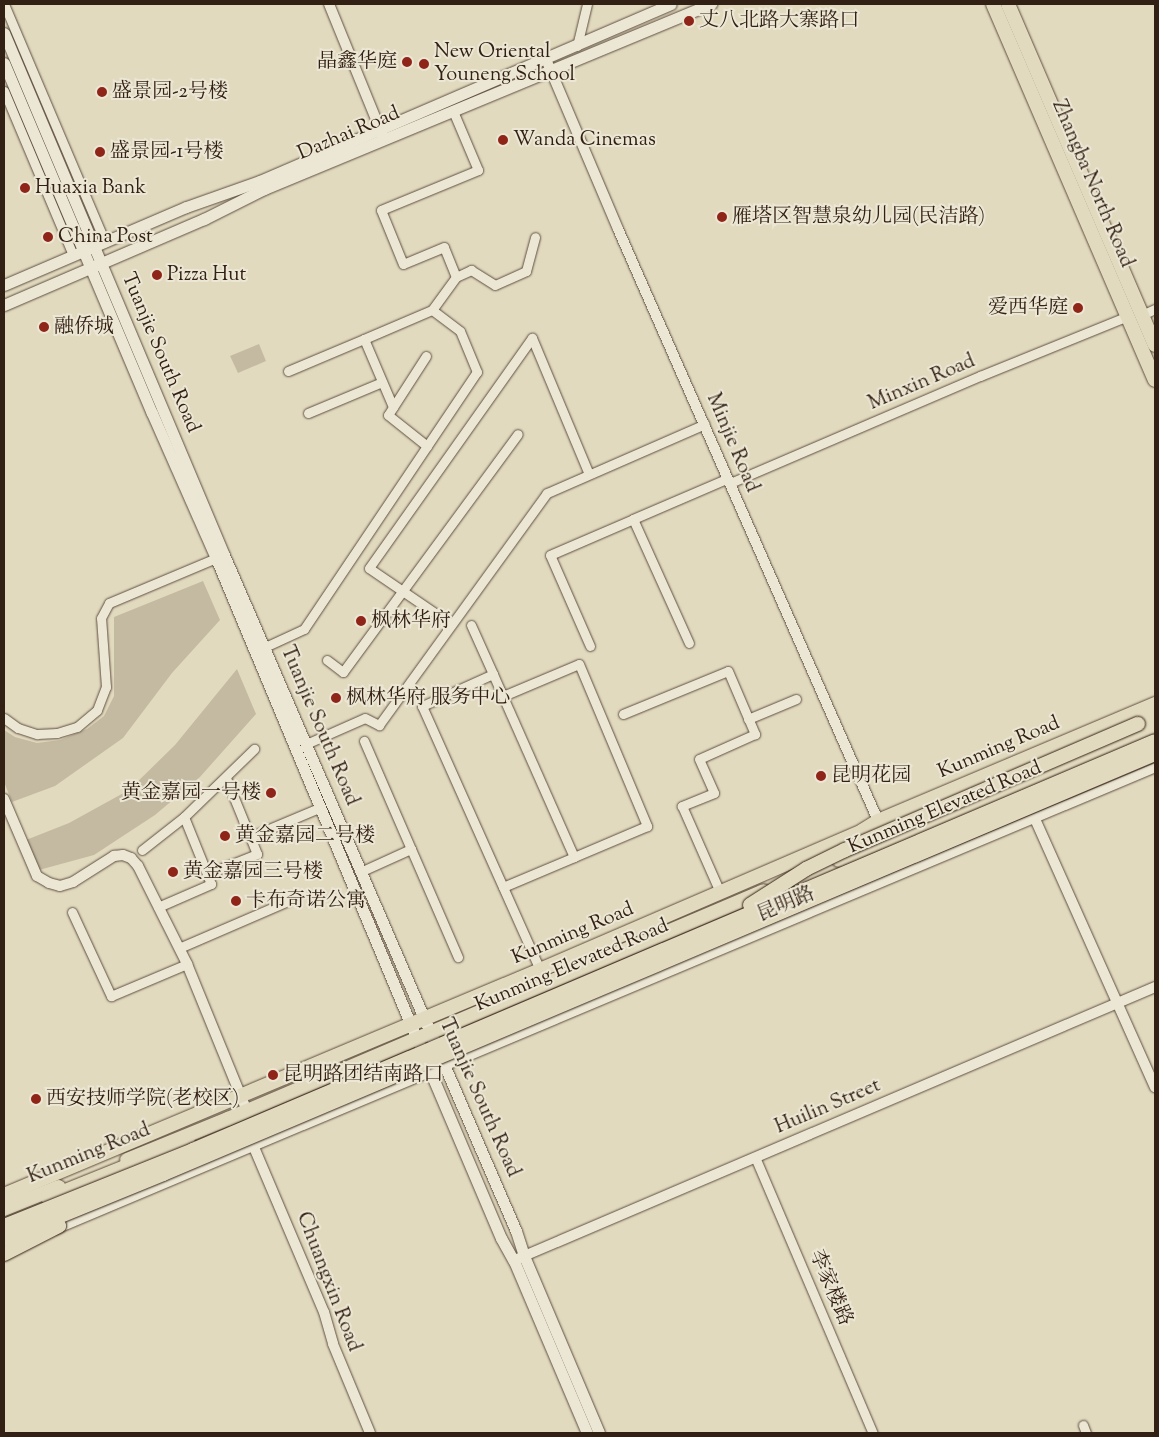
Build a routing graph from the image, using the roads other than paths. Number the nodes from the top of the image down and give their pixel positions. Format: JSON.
{"nodes":[{"id":1,"x":4,"y":4,"type":"edge"},
{"id":2,"x":329,"y":4,"type":"edge"},
{"id":3,"x":587,"y":4,"type":"edge"},
{"id":4,"x":671,"y":4,"type":"edge"},
{"id":5,"x":711,"y":4,"type":"edge"},
{"id":6,"x":993,"y":4,"type":"edge"},
{"id":7,"x":1008,"y":4,"type":"edge"},
{"id":8,"x":4,"y":33,"type":"edge"},
{"id":9,"x":577,"y":46,"type":"junction"},
{"id":10,"x":4,"y":63,"type":"edge"},
{"id":11,"x":548,"y":64,"type":"junction"},
{"id":12,"x":4,"y":91,"type":"edge"},
{"id":13,"x":453,"y":111,"type":"junction"},
{"id":14,"x":383,"y":134,"type":"junction"},
{"id":15,"x":535,"y":237,"type":"dead end"},
{"id":16,"x":100,"y":244,"type":"junction"},
{"id":17,"x":78,"y":253,"type":"junction"},
{"id":18,"x":102,"y":264,"type":"junction"},
{"id":19,"x":90,"y":269,"type":"junction"},
{"id":20,"x":456,"y":277,"type":"junction"},
{"id":21,"x":4,"y":285,"type":"edge"},
{"id":22,"x":4,"y":305,"type":"edge"},
{"id":23,"x":1155,"y":309,"type":"edge"},
{"id":24,"x":432,"y":310,"type":"junction"},
{"id":25,"x":1142,"y":315,"type":"junction"},
{"id":26,"x":1128,"y":316,"type":"junction"},
{"id":27,"x":364,"y":339,"type":"junction"},
{"id":28,"x":1155,"y":345,"type":"edge"},
{"id":29,"x":426,"y":356,"type":"dead end"},
{"id":30,"x":288,"y":371,"type":"dead end"},
{"id":31,"x":1155,"y":380,"type":"edge"},
{"id":32,"x":382,"y":382,"type":"junction"},
{"id":33,"x":393,"y":408,"type":"junction"},
{"id":34,"x":308,"y":412,"type":"dead end"},
{"id":35,"x":705,"y":424,"type":"junction"},
{"id":36,"x":518,"y":434,"type":"dead end"},
{"id":37,"x":427,"y":446,"type":"junction"},
{"id":38,"x":588,"y":474,"type":"junction"},
{"id":39,"x":729,"y":480,"type":"junction"},
{"id":40,"x":633,"y":519,"type":"junction"},
{"id":41,"x":220,"y":556,"type":"junction"},
{"id":42,"x":402,"y":591,"type":"junction"},
{"id":43,"x":451,"y":624,"type":"junction"},
{"id":44,"x":471,"y":625,"type":"dead end"},
{"id":45,"x":689,"y":644,"type":"dead end"},
{"id":46,"x":590,"y":646,"type":"dead end"},
{"id":47,"x":265,"y":647,"type":"junction"},
{"id":48,"x":327,"y":660,"type":"dead end"},
{"id":49,"x":493,"y":674,"type":"junction"},
{"id":50,"x":503,"y":696,"type":"junction"},
{"id":51,"x":796,"y":699,"type":"dead end"},
{"id":52,"x":1155,"y":704,"type":"edge"},
{"id":53,"x":623,"y":714,"type":"dead end"},
{"id":54,"x":1155,"y":716,"type":"edge"},
{"id":55,"x":4,"y":718,"type":"edge"},
{"id":56,"x":748,"y":719,"type":"junction"},
{"id":57,"x":1155,"y":726,"type":"edge"},
{"id":58,"x":364,"y":741,"type":"dead end"},
{"id":59,"x":1155,"y":741,"type":"edge"},
{"id":60,"x":306,"y":744,"type":"junction"},
{"id":61,"x":254,"y":749,"type":"dead end"},
{"id":62,"x":1155,"y":754,"type":"edge"},
{"id":63,"x":1155,"y":759,"type":"edge"},
{"id":64,"x":1155,"y":767,"type":"edge"},
{"id":65,"x":226,"y":778,"type":"junction"},
{"id":66,"x":1020,"y":784,"type":"junction"},
{"id":67,"x":4,"y":799,"type":"edge"},
{"id":68,"x":321,"y":807,"type":"junction"},
{"id":69,"x":184,"y":817,"type":"junction"},
{"id":70,"x":1035,"y":819,"type":"junction"},
{"id":71,"x":878,"y":821,"type":"junction"},
{"id":72,"x":250,"y":836,"type":"junction"},
{"id":73,"x":886,"y":840,"type":"junction"},
{"id":74,"x":412,"y":849,"type":"junction"},
{"id":75,"x":142,"y":850,"type":"dead end"},
{"id":76,"x":574,"y":857,"type":"junction"},
{"id":77,"x":360,"y":872,"type":"junction"},
{"id":78,"x":207,"y":874,"type":"junction"},
{"id":79,"x":503,"y":887,"type":"junction"},
{"id":80,"x":720,"y":892,"type":"junction"},
{"id":81,"x":288,"y":902,"type":"dead end"},
{"id":82,"x":158,"y":907,"type":"junction"},
{"id":83,"x":72,"y":912,"type":"dead end"},
{"id":84,"x":712,"y":928,"type":"junction"},
{"id":85,"x":745,"y":928,"type":"junction"},
{"id":86,"x":179,"y":948,"type":"junction"},
{"id":87,"x":458,"y":956,"type":"dead end"},
{"id":88,"x":188,"y":964,"type":"junction"},
{"id":89,"x":540,"y":970,"type":"junction"},
{"id":90,"x":1155,"y":987,"type":"edge"},
{"id":91,"x":1117,"y":1003,"type":"junction"},
{"id":92,"x":417,"y":1022,"type":"junction"},
{"id":93,"x":430,"y":1032,"type":"junction"},
{"id":94,"x":416,"y":1038,"type":"junction"},
{"id":95,"x":445,"y":1065,"type":"junction"},
{"id":96,"x":430,"y":1071,"type":"junction"},
{"id":97,"x":1155,"y":1087,"type":"edge"},
{"id":98,"x":242,"y":1097,"type":"junction"},
{"id":99,"x":247,"y":1111,"type":"junction"},
{"id":100,"x":233,"y":1133,"type":"junction"},
{"id":101,"x":253,"y":1145,"type":"junction"},
{"id":102,"x":755,"y":1157,"type":"junction"},
{"id":103,"x":163,"y":1174,"type":"junction"},
{"id":104,"x":4,"y":1195,"type":"edge"},
{"id":105,"x":4,"y":1209,"type":"edge"},
{"id":106,"x":4,"y":1216,"type":"edge"},
{"id":107,"x":4,"y":1226,"type":"edge"},
{"id":108,"x":4,"y":1239,"type":"edge"},
{"id":109,"x":18,"y":1245,"type":"junction"},
{"id":110,"x":4,"y":1252,"type":"edge"},
{"id":111,"x":519,"y":1259,"type":"junction"},
{"id":112,"x":370,"y":1433,"type":"edge"},
{"id":113,"x":587,"y":1433,"type":"edge"},
{"id":114,"x":599,"y":1433,"type":"edge"},
{"id":115,"x":873,"y":1433,"type":"edge"}],
"edges":[{"from":1,"to":16,"type":"street","name":"Tuanjie South Road"},
{"from":2,"to":14,"type":"street"},
{"from":3,"to":9,"type":"street"},
{"from":4,"to":9,"type":"main road","name":"Dazhai Road"},
{"from":5,"to":11,"type":"main road","name":"Dazhai Road"},
{"from":6,"to":26,"type":"main road","name":"Zhangba North Road"},
{"from":7,"to":25,"type":"main road","name":"Zhangba North Road"},
{"from":8,"to":16,"type":"main road","name":"Tuanjie South Road"},
{"from":9,"to":11,"type":"main road","name":"Dazhai Road"},
{"from":10,"to":17,"type":"main road","name":"Tuanjie South Road"},
{"from":11,"to":13,"type":"main road","name":"Dazhai Road"},
{"from":11,"to":14,"type":"main road","name":"Dazhai Road"},
{"from":11,"to":35,"type":"street","name":"Minjie Road"},
{"from":12,"to":17,"type":"street","name":"Tuanjie South Road"},
{"from":13,"to":14,"type":"main road","name":"Dazhai Road"},
{"from":13,"to":20,"type":"street"},
{"from":14,"to":16,"type":"main road","name":"Dazhai Road"},
{"from":14,"to":18,"type":"main road","name":"Dazhai Road"},
{"from":15,"to":20,"type":"street"},
{"from":16,"to":17,"type":"main road","name":"Dazhai Road"},
{"from":16,"to":18,"type":"main road","name":"Tuanjie South Road"},
{"from":17,"to":19,"type":"main road","name":"Tuanjie South Road"},
{"from":17,"to":21,"type":"main road","name":"Dazhai Road"},
{"from":18,"to":19,"type":"main road","name":"Dazhai Road"},
{"from":18,"to":41,"type":"main road","name":"Tuanjie South Road"},
{"from":19,"to":22,"type":"main road","name":"Dazhai Road"},
{"from":19,"to":41,"type":"main road","name":"Tuanjie South Road"},
{"from":20,"to":24,"type":"street"},
{"from":23,"to":25,"type":"street"},
{"from":24,"to":27,"type":"street"},
{"from":24,"to":37,"type":"street"},
{"from":25,"to":28,"type":"main road","name":"Zhangba North Road"},
{"from":26,"to":31,"type":"main road","name":"Zhangba North Road"},
{"from":26,"to":39,"type":"street","name":"Minxin Road"},
{"from":27,"to":30,"type":"street"},
{"from":27,"to":32,"type":"street"},
{"from":29,"to":33,"type":"street"},
{"from":32,"to":33,"type":"street"},
{"from":32,"to":34,"type":"street"},
{"from":33,"to":37,"type":"street"},
{"from":35,"to":38,"type":"street"},
{"from":35,"to":39,"type":"street","name":"Minjie Road"},
{"from":36,"to":42,"type":"street"},
{"from":37,"to":47,"type":"street"},
{"from":38,"to":42,"type":"street"},
{"from":38,"to":43,"type":"street"},
{"from":39,"to":40,"type":"street","name":"Minxin Road"},
{"from":39,"to":71,"type":"street","name":"Minjie Road"},
{"from":40,"to":45,"type":"street"},
{"from":40,"to":46,"type":"street","name":"Minxin Road"},
{"from":41,"to":47,"type":"main road","name":"Tuanjie South Road"},
{"from":41,"to":55,"type":"street"},
{"from":41,"to":68,"type":"main road","name":"Tuanjie South Road"},
{"from":42,"to":43,"type":"street"},
{"from":42,"to":48,"type":"street"},
{"from":43,"to":60,"type":"street"},
{"from":44,"to":49,"type":"street"},
{"from":47,"to":60,"type":"main road","name":"Tuanjie South Road"},
{"from":49,"to":50,"type":"street"},
{"from":49,"to":79,"type":"street"},
{"from":50,"to":76,"type":"street"},
{"from":50,"to":76,"type":"street"},
{"from":51,"to":56,"type":"street"},
{"from":52,"to":71,"type":"main road","name":"Kunming Road"},
{"from":53,"to":56,"type":"street"},
{"from":54,"to":84,"type":"main road","bridge":true},
{"from":56,"to":80,"type":"street"},
{"from":57,"to":66,"type":"main road","name":"Kunming Road"},
{"from":58,"to":74,"type":"street"},
{"from":59,"to":84,"type":"main road","name":"Kunming Elevated Road","bridge":true},
{"from":60,"to":77,"type":"main road","name":"Tuanjie South Road"},
{"from":61,"to":65,"type":"street"},
{"from":62,"to":85,"type":"main road","name":"Kunming Elevated Road","bridge":true},
{"from":63,"to":85,"type":"main road","bridge":true},
{"from":64,"to":70,"type":"street","name":"昆明路"},
{"from":65,"to":69,"type":"street"},
{"from":65,"to":72,"type":"street"},
{"from":66,"to":70,"type":"street"},
{"from":66,"to":73,"type":"main road","name":"Kunming Road"},
{"from":67,"to":82,"type":"street"},
{"from":68,"to":72,"type":"street"},
{"from":68,"to":92,"type":"main road","name":"Tuanjie South Road"},
{"from":69,"to":75,"type":"street"},
{"from":69,"to":78,"type":"street"},
{"from":70,"to":91,"type":"street"},
{"from":70,"to":95,"type":"street","name":"昆明路"},
{"from":71,"to":73,"type":"street","name":"Minjie Road"},
{"from":71,"to":80,"type":"main road","name":"Kunming Road"},
{"from":72,"to":78,"type":"street"},
{"from":73,"to":93,"type":"main road","name":"Kunming Road"},
{"from":74,"to":77,"type":"street"},
{"from":74,"to":87,"type":"street"},
{"from":76,"to":79,"type":"street"},
{"from":77,"to":92,"type":"main road","name":"Tuanjie South Road"},
{"from":78,"to":82,"type":"street"},
{"from":79,"to":89,"type":"street"},
{"from":80,"to":89,"type":"main road","name":"Kunming Road"},
{"from":81,"to":86,"type":"street"},
{"from":82,"to":86,"type":"street"},
{"from":83,"to":88,"type":"street"},
{"from":84,"to":100,"type":"main road","name":"Kunming Elevated Road","bridge":true},
{"from":85,"to":103,"type":"main road","name":"Kunming Elevated Road","bridge":true},
{"from":86,"to":88,"type":"street"},
{"from":88,"to":98,"type":"street"},
{"from":89,"to":92,"type":"main road","name":"Kunming Road"},
{"from":90,"to":91,"type":"street","name":"Huilin Street"},
{"from":91,"to":97,"type":"street"},
{"from":91,"to":102,"type":"street","name":"Huilin Street"},
{"from":92,"to":93,"type":"main road","name":"Tuanjie South Road"},
{"from":92,"to":94,"type":"main road","name":"Tuanjie South Road"},
{"from":92,"to":98,"type":"main road","name":"Kunming Road"},
{"from":93,"to":94,"type":"main road","name":"Kunming Road"},
{"from":93,"to":95,"type":"main road","name":"Tuanjie South Road"},
{"from":94,"to":96,"type":"main road","name":"Tuanjie South Road"},
{"from":94,"to":99,"type":"main road","name":"Kunming Road"},
{"from":95,"to":96,"type":"street","name":"昆明路"},
{"from":95,"to":111,"type":"main road","name":"Tuanjie South Road"},
{"from":96,"to":101,"type":"street","name":"昆明路"},
{"from":96,"to":111,"type":"main road","name":"Tuanjie South Road"},
{"from":98,"to":99,"type":"street"},
{"from":98,"to":104,"type":"main road","name":"Kunming Road"},
{"from":99,"to":101,"type":"street"},
{"from":99,"to":105,"type":"main road","name":"Kunming Road"},
{"from":100,"to":106,"type":"main road","bridge":true},
{"from":100,"to":107,"type":"main road","name":"Kunming Elevated Road","bridge":true},
{"from":101,"to":109,"type":"street","name":"昆明路"},
{"from":101,"to":112,"type":"street","name":"Chuangxin Road"},
{"from":102,"to":111,"type":"street","name":"Huilin Street"},
{"from":102,"to":115,"type":"street","name":"李家楼路"},
{"from":103,"to":108,"type":"main road","name":"Kunming Elevated Road","bridge":true},
{"from":103,"to":110,"type":"main road","bridge":true},
{"from":106,"to":109,"type":"street"},
{"from":109,"to":110,"type":"street","name":"昆明路"},
{"from":111,"to":113,"type":"main road","name":"Tuanjie South Road"},
{"from":111,"to":114,"type":"main road","name":"Tuanjie South Road"}]}
